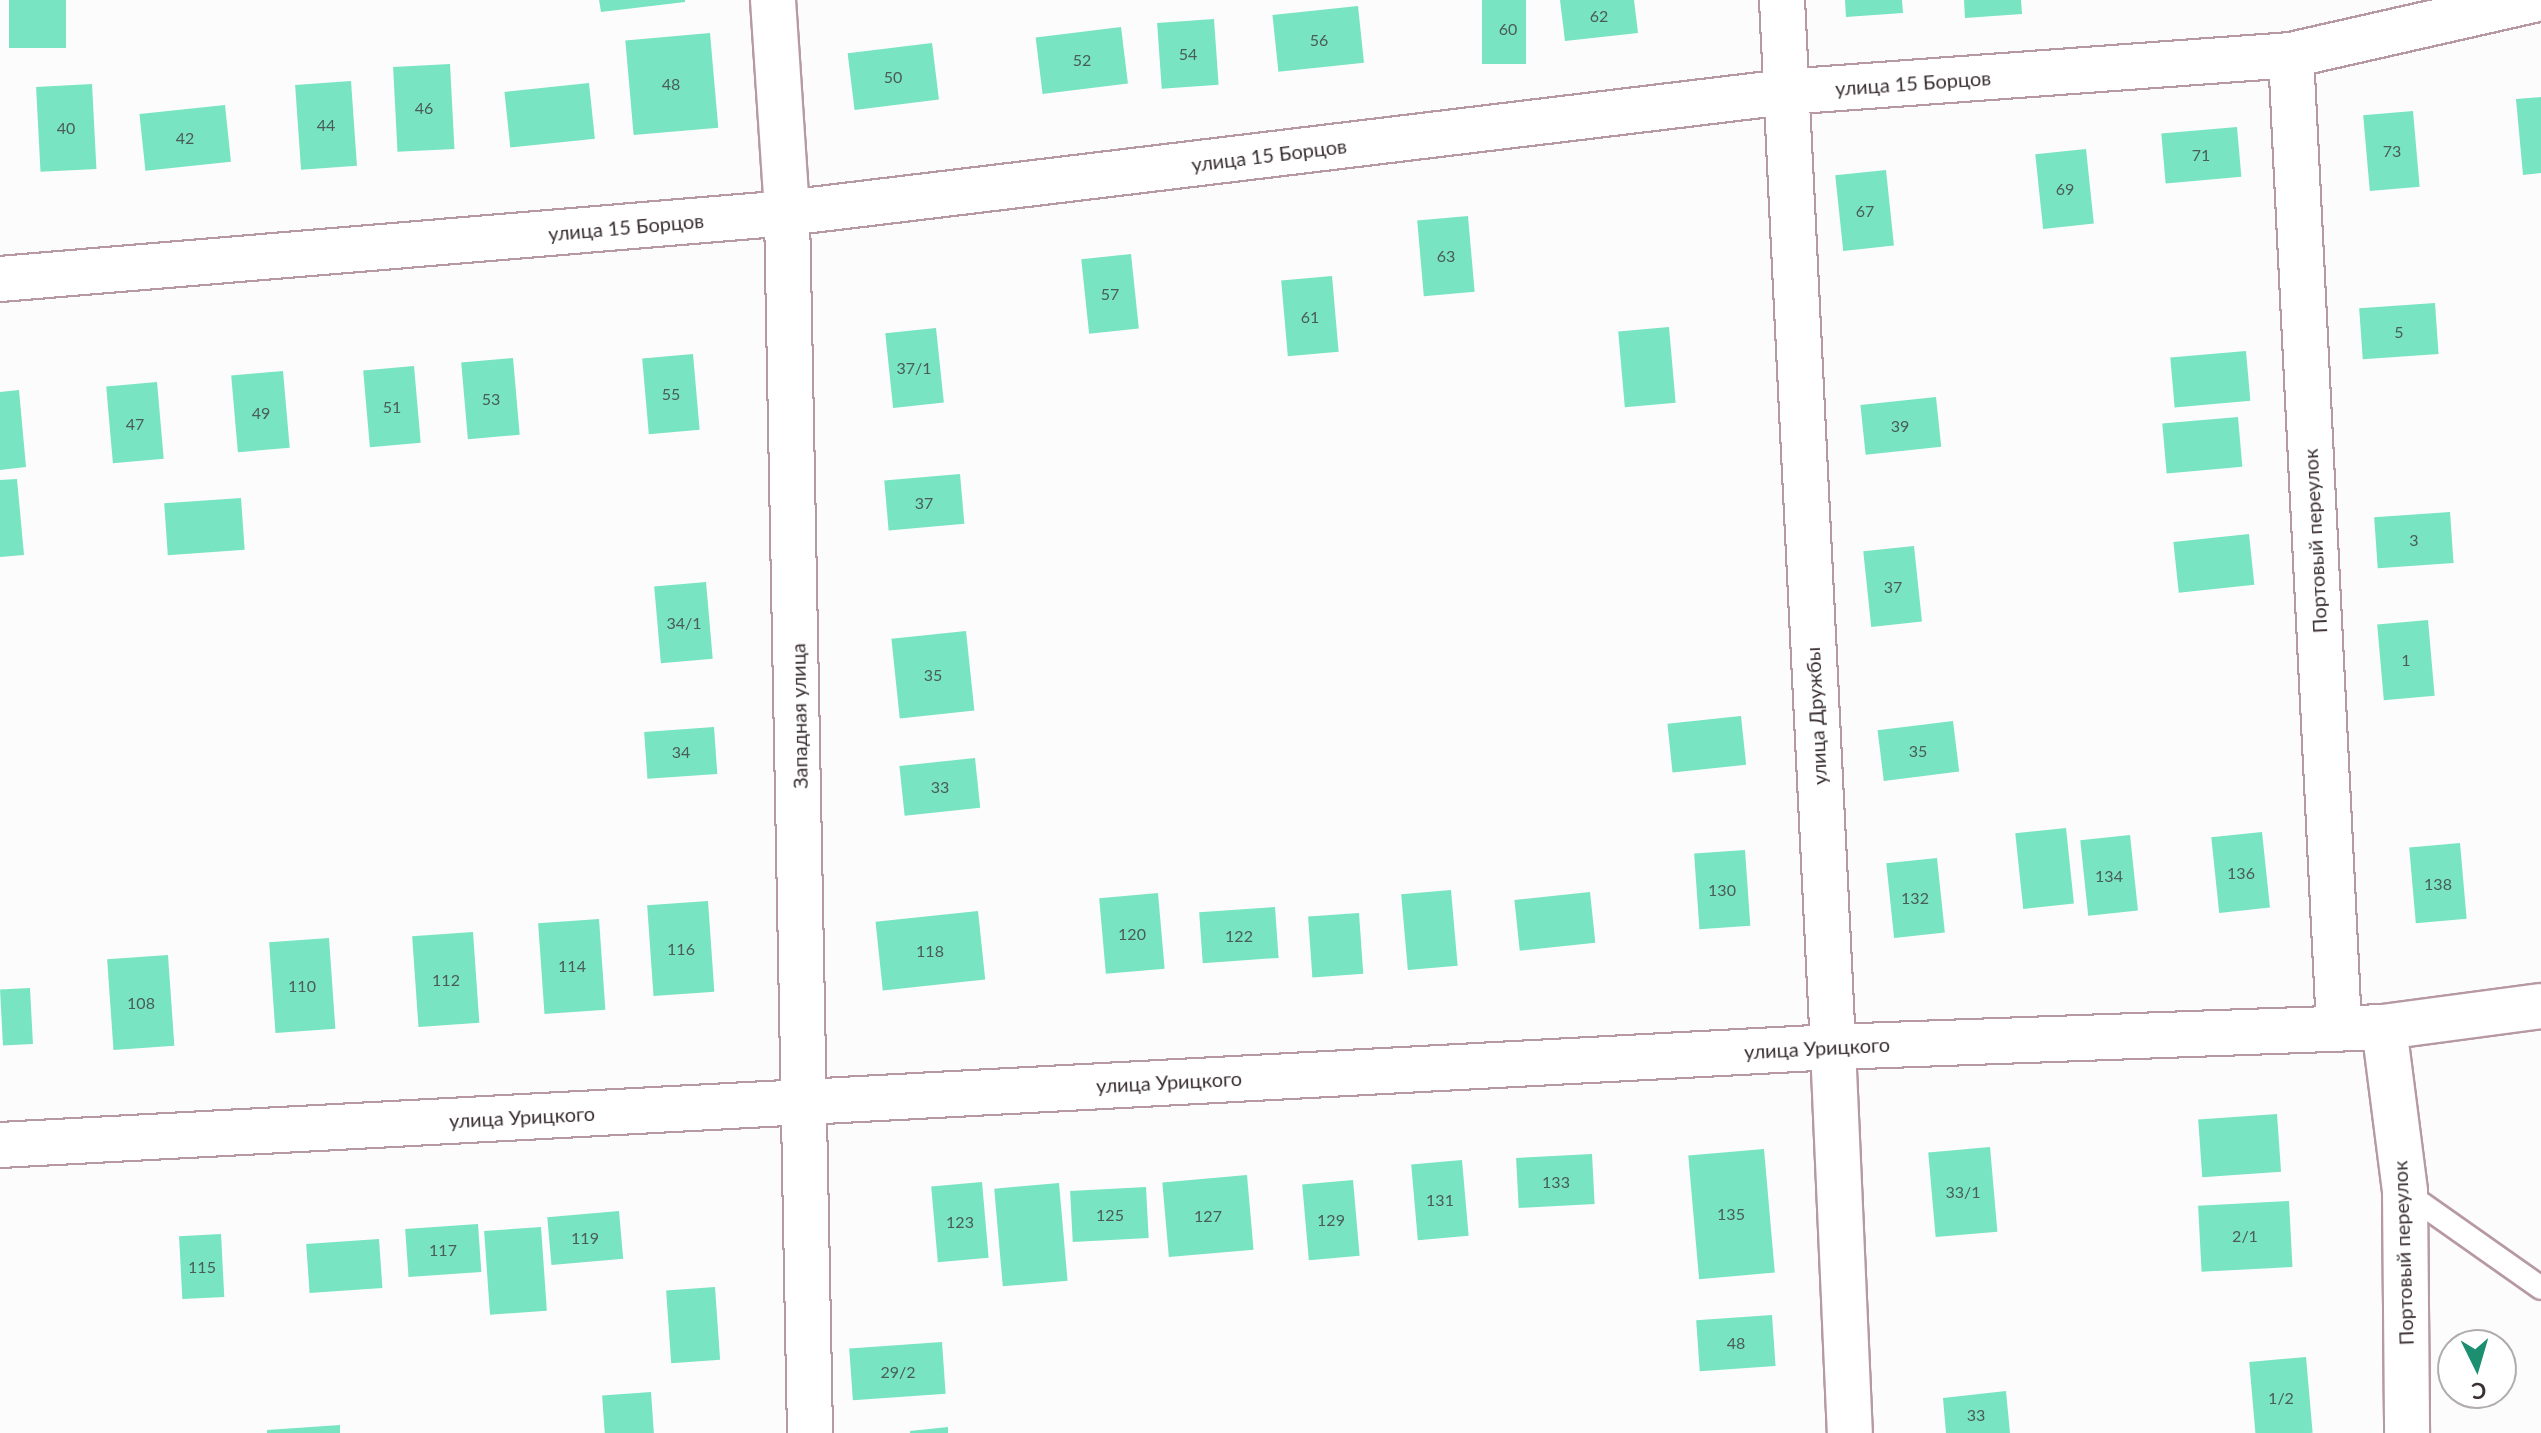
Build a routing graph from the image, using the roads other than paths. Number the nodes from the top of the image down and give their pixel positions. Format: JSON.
{"nodes":[{"id":1,"x":773,"y":0,"type":"edge"},
{"id":2,"x":1782,"y":0,"type":"edge"},
{"id":3,"x":2534,"y":0,"type":"edge"},
{"id":4,"x":2291,"y":55,"type":"junction"},
{"id":5,"x":1785,"y":92,"type":"junction"},
{"id":6,"x":787,"y":213,"type":"junction"},
{"id":7,"x":0,"y":279,"type":"edge"},
{"id":8,"x":2541,"y":1006,"type":"edge"},
{"id":9,"x":2339,"y":1027,"type":"junction"},
{"id":10,"x":2384,"y":1027,"type":"junction"},
{"id":11,"x":1833,"y":1047,"type":"junction"},
{"id":12,"x":808,"y":1102,"type":"junction"},
{"id":13,"x":0,"y":1145,"type":"edge"},
{"id":14,"x":2405,"y":1192,"type":"junction"},
{"id":15,"x":2541,"y":1288,"type":"edge"},
{"id":16,"x":810,"y":1433,"type":"edge"},
{"id":17,"x":1850,"y":1433,"type":"edge"},
{"id":18,"x":2407,"y":1433,"type":"edge"}],
"edges":[{"from":1,"to":6,"type":"street","name":"Западная улица"},
{"from":2,"to":5,"type":"street","name":"улица Дружбы"},
{"from":3,"to":4,"type":"street","name":"улица 15 Борцов"},
{"from":4,"to":5,"type":"street","name":"улица 15 Борцов"},
{"from":4,"to":9,"type":"street","name":"Портовый переулок"},
{"from":5,"to":6,"type":"street","name":"улица 15 Борцов"},
{"from":5,"to":11,"type":"street","name":"улица Дружбы"},
{"from":6,"to":7,"type":"street","name":"улица 15 Борцов"},
{"from":6,"to":12,"type":"street","name":"Западная улица"},
{"from":8,"to":10,"type":"street","name":"улица Урицкого"},
{"from":9,"to":10,"type":"street","name":"улица Урицкого"},
{"from":9,"to":11,"type":"street","name":"улица Урицкого"},
{"from":10,"to":14,"type":"street","name":"Портовый переулок"},
{"from":11,"to":12,"type":"street","name":"улица Урицкого"},
{"from":11,"to":17,"type":"street","name":"улица Дружбы"},
{"from":12,"to":13,"type":"street","name":"улица Урицкого"},
{"from":12,"to":16,"type":"street","name":"Западная улица"},
{"from":14,"to":15,"type":"lane"},
{"from":14,"to":18,"type":"street","name":"Портовый переулок"}]}
